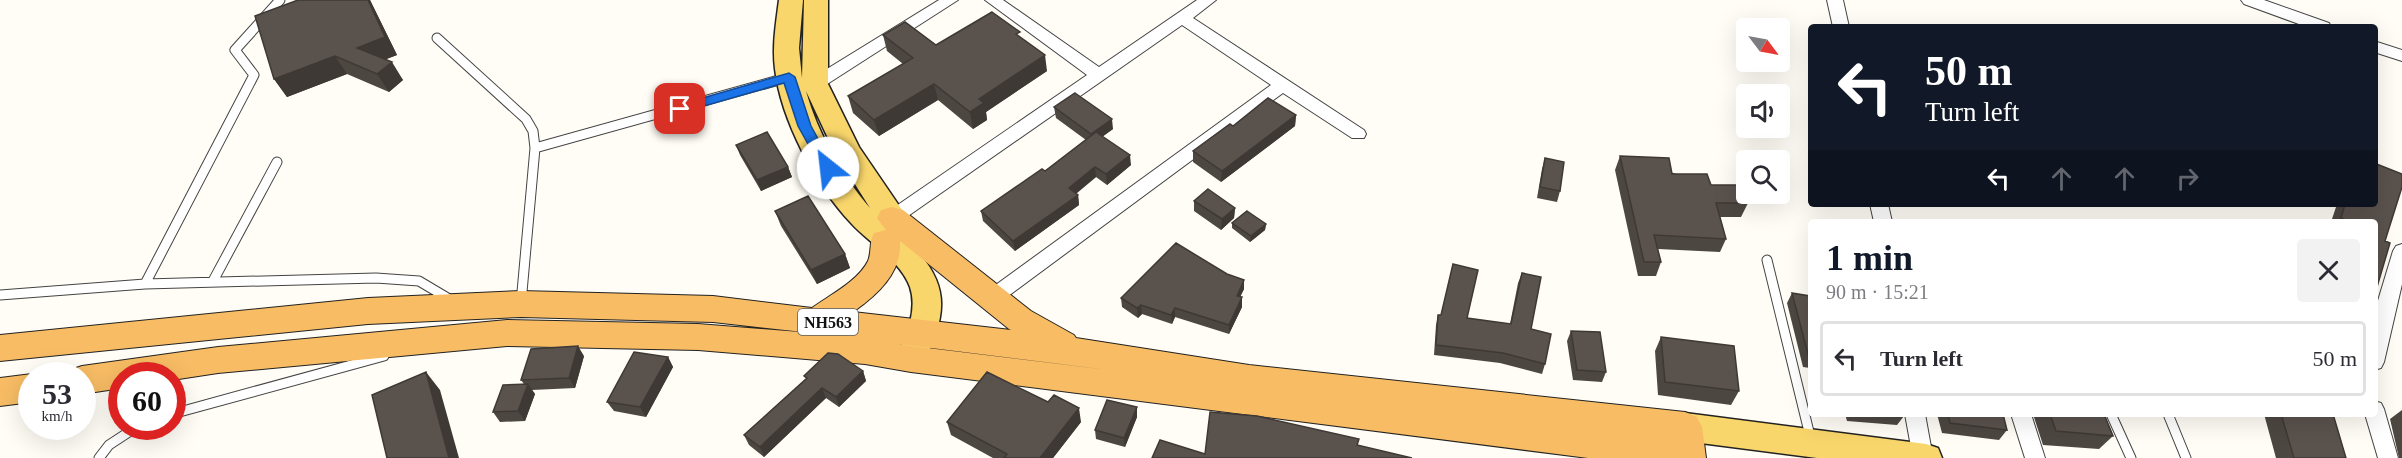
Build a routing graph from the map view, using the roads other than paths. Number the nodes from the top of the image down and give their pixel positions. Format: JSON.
{"nodes":[{"id":1,"x":280,"y":0,"type":"edge"},
{"id":2,"x":791,"y":0,"type":"edge"},
{"id":3,"x":816,"y":0,"type":"edge"},
{"id":4,"x":950,"y":0,"type":"edge"},
{"id":5,"x":993,"y":0,"type":"edge"},
{"id":6,"x":1208,"y":0,"type":"edge"},
{"id":7,"x":1835,"y":0,"type":"edge"},
{"id":8,"x":2249,"y":0,"type":"edge"},
{"id":9,"x":1182,"y":18,"type":"junction"},
{"id":10,"x":1840,"y":24,"type":"edge"},
{"id":11,"x":2315,"y":24,"type":"edge"},
{"id":12,"x":437,"y":38,"type":"dead end"},
{"id":13,"x":2378,"y":47,"type":"edge"},
{"id":14,"x":2402,"y":56,"type":"edge"},
{"id":15,"x":1098,"y":75,"type":"junction"},
{"id":16,"x":802,"y":81,"type":"junction"},
{"id":17,"x":1282,"y":85,"type":"junction"},
{"id":18,"x":1358,"y":134,"type":"dead end"},
{"id":19,"x":535,"y":148,"type":"junction"},
{"id":20,"x":277,"y":162,"type":"dead end"},
{"id":21,"x":888,"y":229,"type":"junction"},
{"id":22,"x":2402,"y":250,"type":"edge"},
{"id":23,"x":1767,"y":260,"type":"dead end"},
{"id":24,"x":213,"y":281,"type":"junction"},
{"id":25,"x":145,"y":284,"type":"junction"},
{"id":26,"x":0,"y":296,"type":"edge"},
{"id":27,"x":993,"y":297,"type":"junction"},
{"id":28,"x":521,"y":304,"type":"junction"},
{"id":29,"x":463,"y":307,"type":"junction"},
{"id":30,"x":817,"y":321,"type":"junction"},
{"id":31,"x":2378,"y":324,"type":"edge"},
{"id":32,"x":450,"y":337,"type":"junction"},
{"id":33,"x":0,"y":348,"type":"edge"},
{"id":34,"x":929,"y":348,"type":"junction"},
{"id":35,"x":1076,"y":351,"type":"junction"},
{"id":36,"x":96,"y":378,"type":"edge"},
{"id":37,"x":18,"y":390,"type":"edge"},
{"id":38,"x":0,"y":392,"type":"edge"},
{"id":39,"x":186,"y":410,"type":"edge"},
{"id":40,"x":1916,"y":417,"type":"edge"},
{"id":41,"x":2022,"y":417,"type":"edge"},
{"id":42,"x":2112,"y":417,"type":"edge"},
{"id":43,"x":2169,"y":417,"type":"edge"},
{"id":44,"x":2376,"y":417,"type":"edge"},
{"id":45,"x":117,"y":440,"type":"edge"},
{"id":46,"x":1811,"y":443,"type":"junction"},
{"id":47,"x":1670,"y":446,"type":"edge"},
{"id":48,"x":1583,"y":450,"type":"edge"},
{"id":49,"x":99,"y":458,"type":"edge"},
{"id":50,"x":1924,"y":458,"type":"edge"},
{"id":51,"x":2035,"y":458,"type":"edge"},
{"id":52,"x":2131,"y":458,"type":"edge"},
{"id":53,"x":2186,"y":458,"type":"edge"},
{"id":54,"x":2388,"y":458,"type":"edge"}],
"edges":[{"from":1,"to":25,"type":"lane"},
{"from":2,"to":16,"type":"main road"},
{"from":3,"to":16,"type":"main road"},
{"from":4,"to":16,"type":"street"},
{"from":5,"to":15,"type":"street"},
{"from":6,"to":9,"type":"street"},
{"from":7,"to":10,"type":"street"},
{"from":8,"to":11,"type":"street"},
{"from":9,"to":15,"type":"street"},
{"from":9,"to":17,"type":"street"},
{"from":12,"to":19,"type":"lane"},
{"from":13,"to":14,"type":"street"},
{"from":15,"to":21,"type":"street"},
{"from":16,"to":19,"type":"lane"},
{"from":16,"to":21,"type":"main road"},
{"from":17,"to":18,"type":"street"},
{"from":17,"to":27,"type":"street"},
{"from":19,"to":28,"type":"lane"},
{"from":20,"to":24,"type":"lane"},
{"from":21,"to":27,"type":"highway"},
{"from":21,"to":30,"type":"highway"},
{"from":21,"to":34,"type":"main road"},
{"from":22,"to":31,"type":"street"},
{"from":23,"to":46,"type":"lane"},
{"from":24,"to":25,"type":"lane"},
{"from":24,"to":29,"type":"lane"},
{"from":25,"to":26,"type":"lane"},
{"from":27,"to":35,"type":"highway"},
{"from":28,"to":29,"type":"highway","number":"NH563"},
{"from":28,"to":30,"type":"highway","number":"NH563"},
{"from":29,"to":33,"type":"highway","number":"NH563"},
{"from":30,"to":34,"type":"highway","number":"NH563"},
{"from":32,"to":34,"type":"highway","number":"NH563"},
{"from":32,"to":36,"type":"highway","number":"NH563"},
{"from":32,"to":39,"type":"lane"},
{"from":34,"to":35,"type":"highway","number":"NH563"},
{"from":34,"to":48,"type":"highway","number":"NH563"},
{"from":35,"to":47,"type":"highway","number":"NH563"},
{"from":37,"to":38,"type":"highway"},
{"from":40,"to":50,"type":"street"},
{"from":41,"to":51,"type":"street"},
{"from":42,"to":52,"type":"lane"},
{"from":43,"to":53,"type":"lane"},
{"from":44,"to":54,"type":"street"},
{"from":45,"to":49,"type":"lane"},
{"from":46,"to":47,"type":"main road"},
{"from":46,"to":50,"type":"main road"},
{"from":47,"to":48,"type":"highway","number":"NH563"}]}
